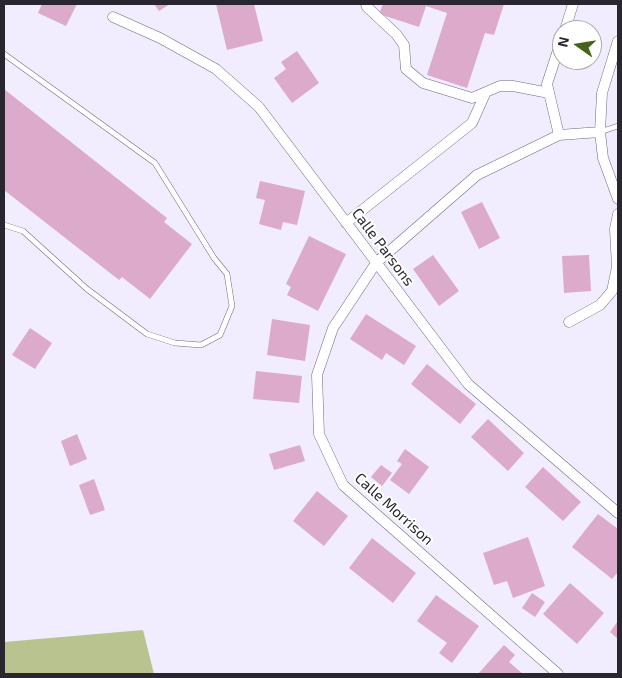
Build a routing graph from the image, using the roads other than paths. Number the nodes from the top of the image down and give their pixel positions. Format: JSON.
{"nodes":[{"id":1,"x":366,"y":4,"type":"edge"},
{"id":2,"x":573,"y":4,"type":"edge"},
{"id":3,"x":113,"y":17,"type":"dead end"},
{"id":4,"x":568,"y":20,"type":"edge"},
{"id":5,"x":618,"y":41,"type":"edge"},
{"id":6,"x":4,"y":54,"type":"edge"},
{"id":7,"x":552,"y":69,"type":"edge"},
{"id":8,"x":549,"y":93,"type":"junction"},
{"id":9,"x":486,"y":94,"type":"junction"},
{"id":10,"x":618,"y":126,"type":"edge"},
{"id":11,"x":600,"y":132,"type":"junction"},
{"id":12,"x":559,"y":135,"type":"junction"},
{"id":13,"x":618,"y":199,"type":"edge"},
{"id":14,"x":618,"y":214,"type":"edge"},
{"id":15,"x":346,"y":223,"type":"junction"},
{"id":16,"x":4,"y":225,"type":"edge"},
{"id":17,"x":376,"y":263,"type":"junction"},
{"id":18,"x":569,"y":322,"type":"dead end"},
{"id":19,"x":618,"y":513,"type":"edge"},
{"id":20,"x":558,"y":674,"type":"edge"}],
"edges":[{"from":1,"to":9,"type":"street"},
{"from":2,"to":4,"type":"street"},
{"from":3,"to":15,"type":"street","name":"Calle Parsons"},
{"from":5,"to":11,"type":"street"},
{"from":6,"to":16,"type":"lane"},
{"from":7,"to":8,"type":"street"},
{"from":8,"to":9,"type":"street"},
{"from":8,"to":12,"type":"street"},
{"from":9,"to":15,"type":"street"},
{"from":10,"to":11,"type":"lane"},
{"from":11,"to":12,"type":"street","name":"Calle Morrison"},
{"from":11,"to":13,"type":"street"},
{"from":12,"to":17,"type":"street","name":"Calle Morrison"},
{"from":14,"to":18,"type":"street"},
{"from":15,"to":17,"type":"street","name":"Calle Parsons"},
{"from":17,"to":19,"type":"street","name":"Calle Parsons"},
{"from":17,"to":20,"type":"street","name":"Calle Morrison"}]}
